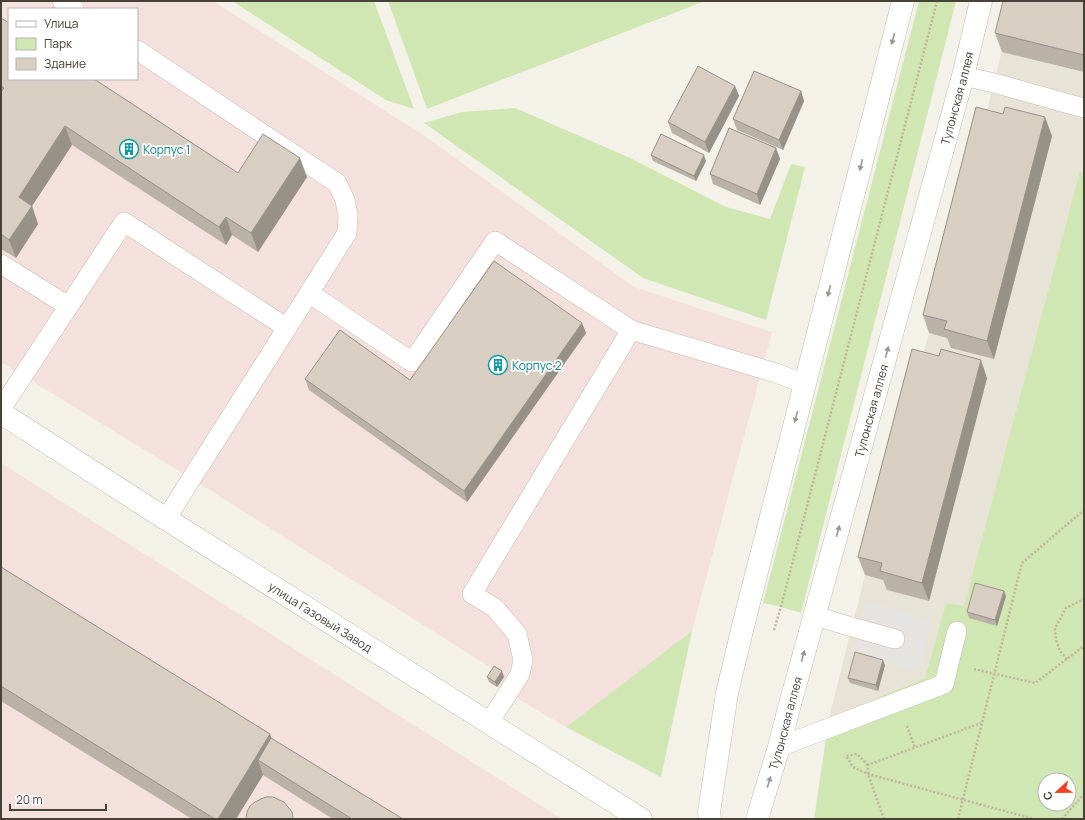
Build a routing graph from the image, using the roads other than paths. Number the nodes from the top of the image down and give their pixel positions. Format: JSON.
{"nodes":[{"id":1,"x":62,"y":1,"type":"edge"},
{"id":2,"x":903,"y":1,"type":"edge"},
{"id":3,"x":981,"y":1,"type":"edge"},
{"id":4,"x":72,"y":8,"type":"edge"},
{"id":5,"x":138,"y":51,"type":"edge"},
{"id":6,"x":963,"y":76,"type":"junction"},
{"id":7,"x":1084,"y":108,"type":"edge"},
{"id":8,"x":1,"y":264,"type":"edge"},
{"id":9,"x":309,"y":293,"type":"junction"},
{"id":10,"x":68,"y":306,"type":"junction"},
{"id":11,"x":287,"y":328,"type":"junction"},
{"id":12,"x":630,"y":330,"type":"junction"},
{"id":13,"x":805,"y":384,"type":"junction"},
{"id":14,"x":1,"y":409,"type":"edge"},
{"id":15,"x":1,"y":413,"type":"edge"},
{"id":16,"x":166,"y":519,"type":"junction"},
{"id":17,"x":814,"y":616,"type":"junction"},
{"id":18,"x":957,"y":631,"type":"dead end"},
{"id":19,"x":895,"y":639,"type":"dead end"},
{"id":20,"x":489,"y":723,"type":"junction"},
{"id":21,"x":779,"y":747,"type":"junction"},
{"id":22,"x":641,"y":819,"type":"edge"},
{"id":23,"x":710,"y":819,"type":"edge"},
{"id":24,"x":757,"y":819,"type":"edge"}],
"edges":[{"from":1,"to":4,"type":"lane"},
{"from":2,"to":13,"type":"street","one_way":true},
{"from":3,"to":6,"type":"street","name":"Тулонская аллея"},
{"from":5,"to":9,"type":"lane"},
{"from":6,"to":7,"type":"lane"},
{"from":17,"to":6,"type":"street","name":"Тулонская аллея","one_way":true},
{"from":8,"to":10,"type":"lane"},
{"from":9,"to":11,"type":"lane"},
{"from":9,"to":12,"type":"lane"},
{"from":10,"to":11,"type":"lane"},
{"from":10,"to":14,"type":"lane"},
{"from":11,"to":16,"type":"lane"},
{"from":12,"to":13,"type":"lane"},
{"from":12,"to":20,"type":"lane"},
{"from":13,"to":23,"type":"street","one_way":true},
{"from":15,"to":16,"type":"street","name":"улица Газовый Завод"},
{"from":16,"to":20,"type":"street","name":"улица Газовый Завод"},
{"from":17,"to":19,"type":"lane"},
{"from":21,"to":17,"type":"street","name":"Тулонская аллея","one_way":true},
{"from":18,"to":21,"type":"lane"},
{"from":20,"to":22,"type":"street","name":"улица Газовый Завод"},
{"from":24,"to":21,"type":"street","name":"Тулонская аллея","one_way":true}]}
